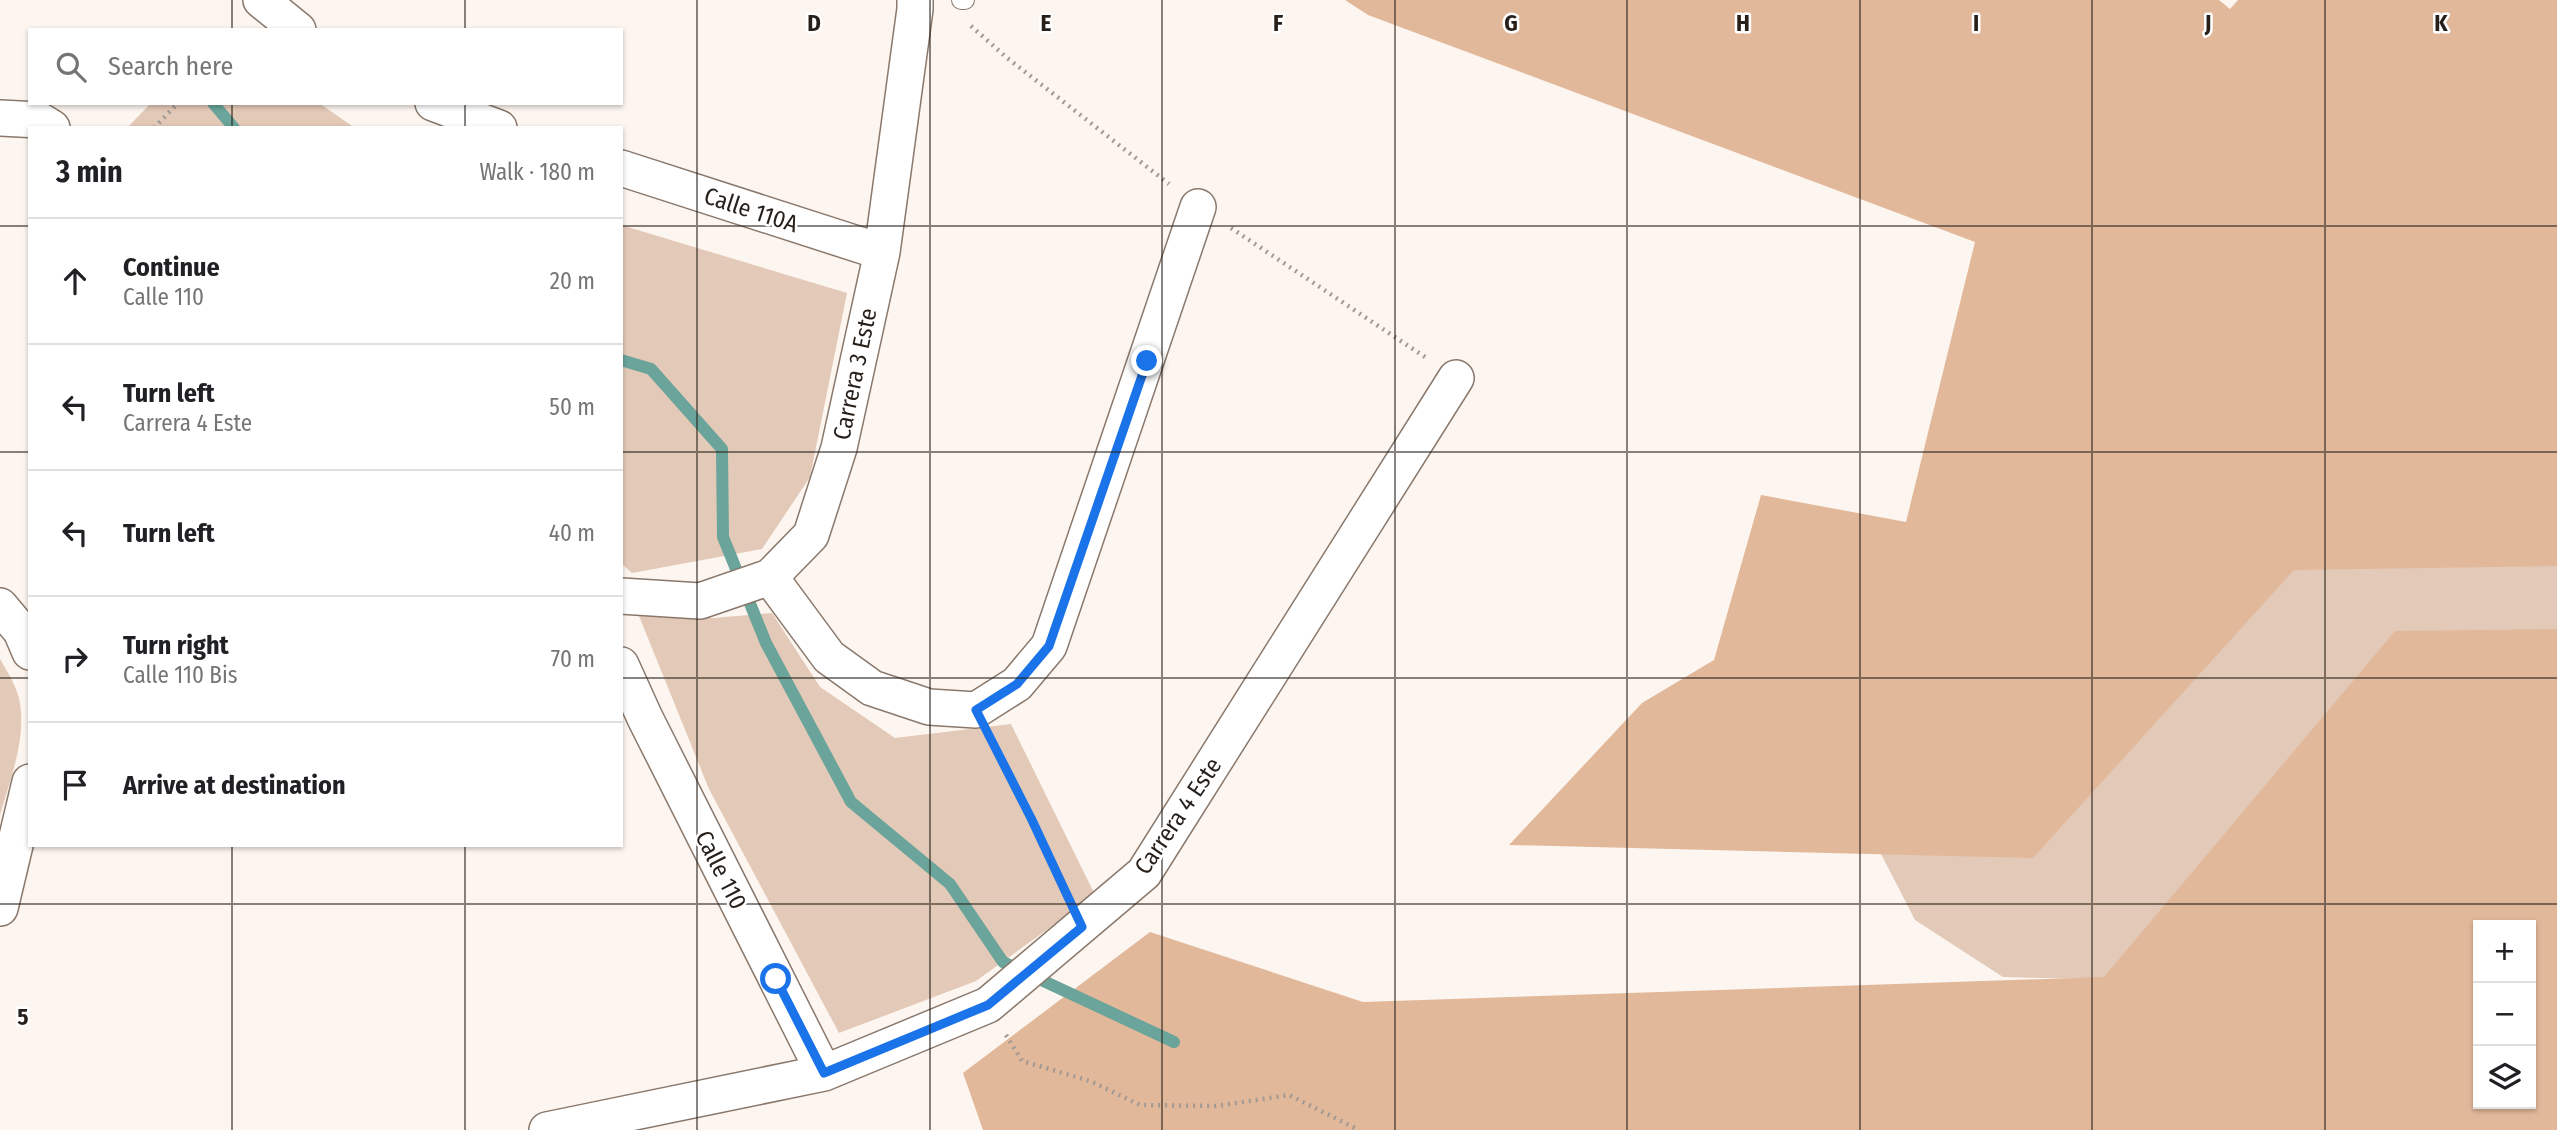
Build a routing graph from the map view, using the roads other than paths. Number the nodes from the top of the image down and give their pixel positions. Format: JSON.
{"nodes":[{"id":1,"x":261,"y":0,"type":"edge"},
{"id":2,"x":915,"y":0,"type":"edge"},
{"id":3,"x":295,"y":28,"type":"edge"},
{"id":4,"x":438,"y":105,"type":"edge"},
{"id":5,"x":0,"y":118,"type":"edge"},
{"id":6,"x":49,"y":126,"type":"edge"},
{"id":7,"x":494,"y":126,"type":"edge"},
{"id":8,"x":623,"y":169,"type":"edge"},
{"id":9,"x":1198,"y":207,"type":"dead end"},
{"id":10,"x":882,"y":252,"type":"junction"},
{"id":11,"x":1457,"y":378,"type":"dead end"},
{"id":12,"x":770,"y":577,"type":"junction"},
{"id":13,"x":623,"y":596,"type":"edge"},
{"id":14,"x":0,"y":606,"type":"edge"},
{"id":15,"x":28,"y":647,"type":"edge"},
{"id":16,"x":623,"y":670,"type":"edge"},
{"id":17,"x":28,"y":790,"type":"edge"},
{"id":18,"x":0,"y":908,"type":"edge"},
{"id":19,"x":824,"y":1073,"type":"junction"},
{"id":20,"x":547,"y":1130,"type":"edge"}],
"edges":[{"from":1,"to":3,"type":"street"},
{"from":2,"to":10,"type":"street","name":"Carrera 3 Este"},
{"from":4,"to":7,"type":"street"},
{"from":5,"to":6,"type":"street"},
{"from":8,"to":10,"type":"street","name":"Calle 110A"},
{"from":9,"to":12,"type":"street"},
{"from":10,"to":12,"type":"street","name":"Carrera 3 Este"},
{"from":11,"to":19,"type":"street","name":"Carrera 4 Este"},
{"from":12,"to":13,"type":"street","name":"Carrera 3 Este"},
{"from":14,"to":15,"type":"street"},
{"from":16,"to":19,"type":"street","name":"Calle 110"},
{"from":17,"to":18,"type":"street"},
{"from":19,"to":20,"type":"street","name":"Carrera 4 Este"}]}
